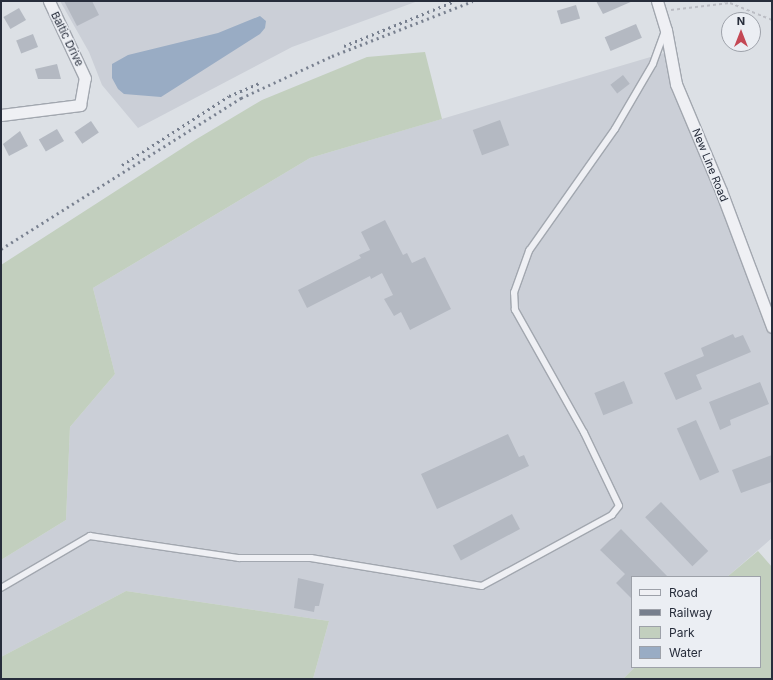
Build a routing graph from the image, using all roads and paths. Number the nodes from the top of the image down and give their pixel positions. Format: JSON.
{"nodes":[{"id":1,"x":49,"y":1,"type":"edge"},
{"id":2,"x":659,"y":6,"type":"edge"},
{"id":3,"x":772,"y":20,"type":"edge"},
{"id":4,"x":666,"y":30,"type":"junction"},
{"id":5,"x":1,"y":115,"type":"edge"},
{"id":6,"x":772,"y":327,"type":"edge"},
{"id":7,"x":1,"y":588,"type":"edge"}],
"edges":[{"from":1,"to":5,"type":"street","name":"Baltic Drive"},
{"from":2,"to":3,"type":"path"},
{"from":2,"to":4,"type":"street","name":"New Line Road"},
{"from":4,"to":6,"type":"street","name":"New Line Road"},
{"from":4,"to":7,"type":"lane"}]}
